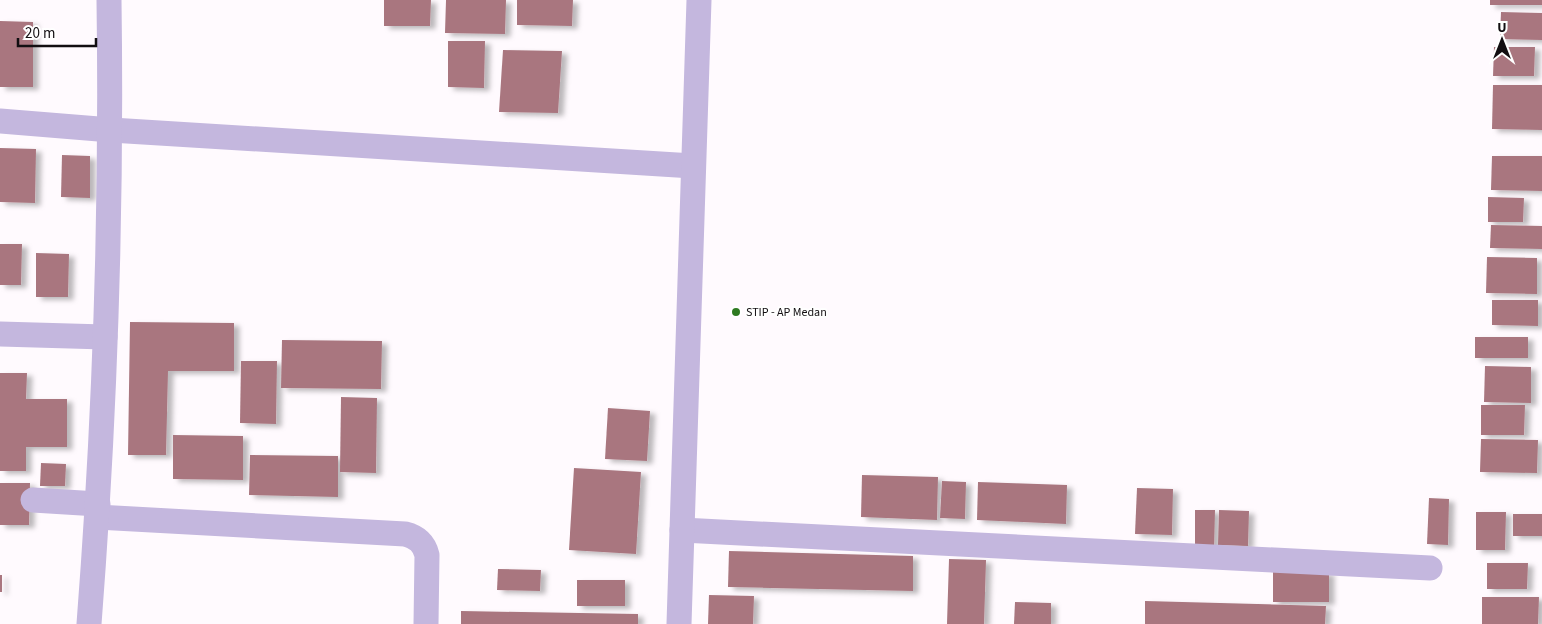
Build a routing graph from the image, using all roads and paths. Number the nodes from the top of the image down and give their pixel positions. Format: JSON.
{"nodes":[{"id":1,"x":109,"y":0,"type":"edge"},
{"id":2,"x":699,"y":0,"type":"edge"},
{"id":3,"x":0,"y":121,"type":"edge"},
{"id":4,"x":111,"y":130,"type":"junction"},
{"id":5,"x":692,"y":166,"type":"junction"},
{"id":6,"x":0,"y":334,"type":"edge"},
{"id":7,"x":105,"y":337,"type":"junction"},
{"id":8,"x":33,"y":500,"type":"dead end"},
{"id":9,"x":98,"y":511,"type":"junction"},
{"id":10,"x":682,"y":530,"type":"junction"},
{"id":11,"x":1430,"y":568,"type":"dead end"},
{"id":12,"x":89,"y":624,"type":"edge"},
{"id":13,"x":426,"y":624,"type":"edge"},
{"id":14,"x":679,"y":624,"type":"edge"}],
"edges":[{"from":1,"to":4,"type":"lane"},
{"from":2,"to":5,"type":"lane"},
{"from":3,"to":4,"type":"lane"},
{"from":4,"to":5,"type":"lane"},
{"from":4,"to":7,"type":"lane"},
{"from":5,"to":10,"type":"lane"},
{"from":6,"to":7,"type":"lane"},
{"from":7,"to":9,"type":"lane"},
{"from":8,"to":9,"type":"lane"},
{"from":9,"to":12,"type":"lane"},
{"from":9,"to":13,"type":"lane"},
{"from":10,"to":11,"type":"lane"},
{"from":10,"to":14,"type":"lane"}]}
